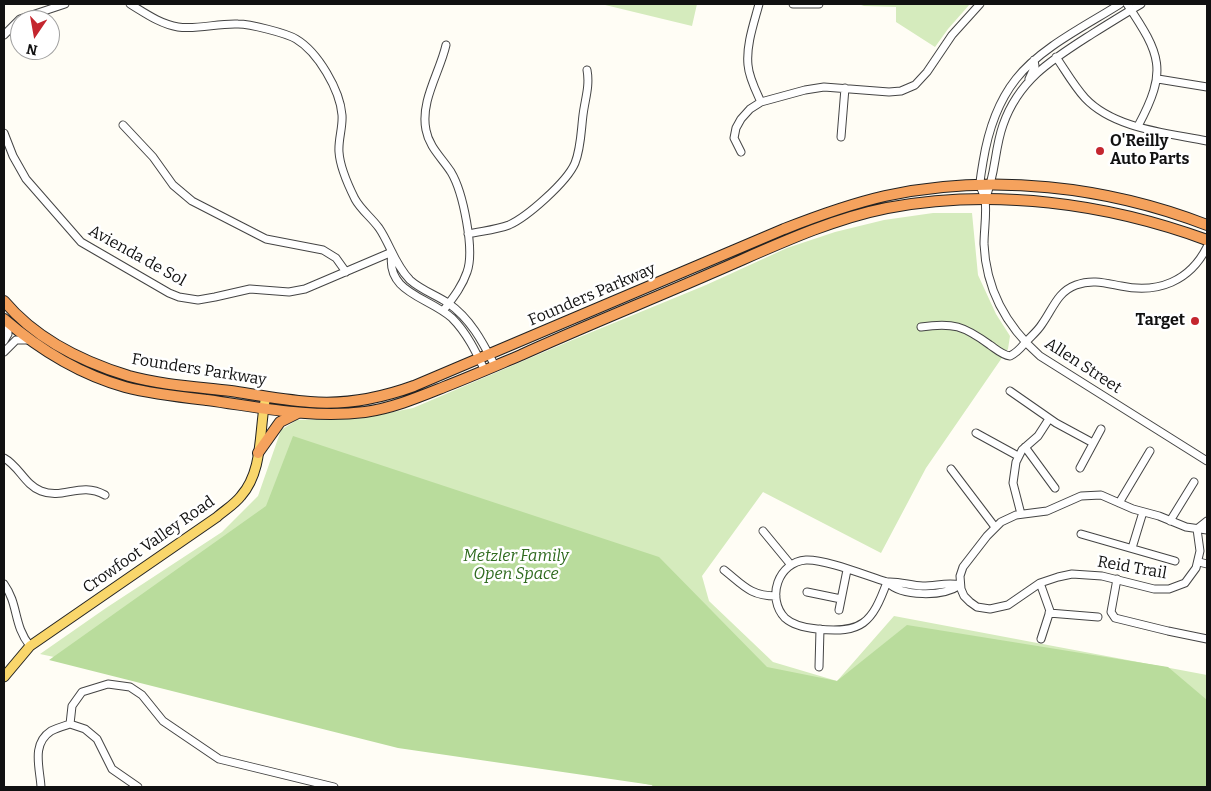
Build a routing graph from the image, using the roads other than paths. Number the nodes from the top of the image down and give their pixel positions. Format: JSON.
{"nodes":[{"id":1,"x":65,"y":4,"type":"edge"},
{"id":2,"x":130,"y":4,"type":"edge"},
{"id":3,"x":759,"y":4,"type":"edge"},
{"id":4,"x":793,"y":4,"type":"edge"},
{"id":5,"x":819,"y":4,"type":"edge"},
{"id":6,"x":980,"y":4,"type":"edge"},
{"id":7,"x":1120,"y":4,"type":"edge"},
{"id":8,"x":1141,"y":4,"type":"edge"},
{"id":9,"x":1129,"y":7,"type":"edge"},
{"id":10,"x":4,"y":35,"type":"edge"},
{"id":11,"x":446,"y":45,"type":"dead end"},
{"id":12,"x":1056,"y":57,"type":"junction"},
{"id":13,"x":1034,"y":60,"type":"junction"},
{"id":14,"x":587,"y":70,"type":"dead end"},
{"id":15,"x":1158,"y":79,"type":"junction"},
{"id":16,"x":1028,"y":81,"type":"junction"},
{"id":17,"x":1207,"y":87,"type":"edge"},
{"id":18,"x":845,"y":88,"type":"junction"},
{"id":19,"x":762,"y":102,"type":"junction"},
{"id":20,"x":123,"y":125,"type":"dead end"},
{"id":21,"x":1138,"y":126,"type":"junction"},
{"id":22,"x":4,"y":134,"type":"edge"},
{"id":23,"x":841,"y":137,"type":"dead end"},
{"id":24,"x":1207,"y":141,"type":"edge"},
{"id":25,"x":740,"y":152,"type":"dead end"},
{"id":26,"x":991,"y":185,"type":"junction"},
{"id":27,"x":980,"y":186,"type":"junction"},
{"id":28,"x":985,"y":199,"type":"junction"},
{"id":29,"x":1207,"y":225,"type":"edge"},
{"id":30,"x":468,"y":234,"type":"junction"},
{"id":31,"x":1207,"y":240,"type":"edge"},
{"id":32,"x":1207,"y":247,"type":"edge"},
{"id":33,"x":392,"y":252,"type":"junction"},
{"id":34,"x":346,"y":272,"type":"junction"},
{"id":35,"x":4,"y":301,"type":"edge"},
{"id":36,"x":449,"y":303,"type":"junction"},
{"id":37,"x":443,"y":312,"type":"junction"},
{"id":38,"x":6,"y":321,"type":"edge"},
{"id":39,"x":922,"y":328,"type":"dead end"},
{"id":40,"x":28,"y":340,"type":"junction"},
{"id":41,"x":4,"y":341,"type":"edge"},
{"id":42,"x":1025,"y":343,"type":"junction"},
{"id":43,"x":4,"y":352,"type":"edge"},
{"id":44,"x":484,"y":357,"type":"junction"},
{"id":45,"x":490,"y":368,"type":"junction"},
{"id":46,"x":1010,"y":392,"type":"dead end"},
{"id":47,"x":266,"y":396,"type":"junction"},
{"id":48,"x":263,"y":408,"type":"junction"},
{"id":49,"x":298,"y":413,"type":"junction"},
{"id":50,"x":1049,"y":418,"type":"junction"},
{"id":51,"x":1101,"y":429,"type":"dead end"},
{"id":52,"x":976,"y":433,"type":"dead end"},
{"id":53,"x":1093,"y":443,"type":"junction"},
{"id":54,"x":1025,"y":447,"type":"junction"},
{"id":55,"x":1150,"y":451,"type":"dead end"},
{"id":56,"x":258,"y":453,"type":"junction"},
{"id":57,"x":1018,"y":456,"type":"junction"},
{"id":58,"x":4,"y":458,"type":"edge"},
{"id":59,"x":1207,"y":461,"type":"edge"},
{"id":60,"x":1080,"y":468,"type":"dead end"},
{"id":61,"x":951,"y":469,"type":"dead end"},
{"id":62,"x":1194,"y":482,"type":"dead end"},
{"id":63,"x":1055,"y":488,"type":"dead end"},
{"id":64,"x":106,"y":495,"type":"dead end"},
{"id":65,"x":1119,"y":503,"type":"junction"},
{"id":66,"x":1143,"y":512,"type":"junction"},
{"id":67,"x":1021,"y":514,"type":"junction"},
{"id":68,"x":1170,"y":520,"type":"junction"},
{"id":69,"x":1207,"y":521,"type":"edge"},
{"id":70,"x":995,"y":527,"type":"junction"},
{"id":71,"x":1197,"y":529,"type":"junction"},
{"id":72,"x":1207,"y":530,"type":"edge"},
{"id":73,"x":763,"y":531,"type":"dead end"},
{"id":74,"x":1081,"y":534,"type":"dead end"},
{"id":75,"x":1132,"y":548,"type":"junction"},
{"id":76,"x":1175,"y":561,"type":"dead end"},
{"id":77,"x":1199,"y":562,"type":"junction"},
{"id":78,"x":1207,"y":564,"type":"edge"},
{"id":79,"x":791,"y":565,"type":"junction"},
{"id":80,"x":724,"y":570,"type":"dead end"},
{"id":81,"x":848,"y":570,"type":"junction"},
{"id":82,"x":1117,"y":579,"type":"junction"},
{"id":83,"x":887,"y":582,"type":"junction"},
{"id":84,"x":1040,"y":583,"type":"junction"},
{"id":85,"x":4,"y":584,"type":"edge"},
{"id":86,"x":960,"y":585,"type":"junction"},
{"id":87,"x":807,"y":592,"type":"dead end"},
{"id":88,"x":776,"y":596,"type":"junction"},
{"id":89,"x":841,"y":599,"type":"junction"},
{"id":90,"x":839,"y":610,"type":"dead end"},
{"id":91,"x":1049,"y":613,"type":"junction"},
{"id":92,"x":1098,"y":618,"type":"dead end"},
{"id":93,"x":820,"y":629,"type":"junction"},
{"id":94,"x":1207,"y":638,"type":"edge"},
{"id":95,"x":1041,"y":639,"type":"dead end"},
{"id":96,"x":30,"y":646,"type":"junction"},
{"id":97,"x":819,"y":667,"type":"dead end"},
{"id":98,"x":4,"y":677,"type":"edge"},
{"id":99,"x":70,"y":724,"type":"junction"},
{"id":100,"x":321,"y":786,"type":"edge"},
{"id":101,"x":41,"y":787,"type":"edge"},
{"id":102,"x":138,"y":787,"type":"edge"},
{"id":103,"x":334,"y":787,"type":"edge"}],
"edges":[{"from":1,"to":10,"type":"street"},
{"from":2,"to":33,"type":"street"},
{"from":3,"to":19,"type":"street"},
{"from":4,"to":5,"type":"street"},
{"from":6,"to":18,"type":"street"},
{"from":7,"to":13,"type":"street"},
{"from":8,"to":9,"type":"street"},
{"from":9,"to":12,"type":"street"},
{"from":9,"to":15,"type":"street"},
{"from":11,"to":30,"type":"street"},
{"from":12,"to":16,"type":"street"},
{"from":12,"to":21,"type":"street"},
{"from":13,"to":16,"type":"street"},
{"from":13,"to":27,"type":"street"},
{"from":14,"to":30,"type":"street"},
{"from":15,"to":17,"type":"street"},
{"from":15,"to":21,"type":"street"},
{"from":16,"to":26,"type":"street"},
{"from":18,"to":19,"type":"street"},
{"from":18,"to":23,"type":"street"},
{"from":19,"to":25,"type":"street"},
{"from":20,"to":34,"type":"street"},
{"from":21,"to":24,"type":"street"},
{"from":22,"to":34,"type":"street","name":"Avienda de Sol"},
{"from":26,"to":27,"type":"highway","name":"Founders Parkway"},
{"from":26,"to":28,"type":"street"},
{"from":26,"to":29,"type":"highway","name":"Founders Parkway"},
{"from":27,"to":28,"type":"street"},
{"from":27,"to":44,"type":"highway","name":"Founders Parkway"},
{"from":28,"to":31,"type":"highway","name":"Founders Parkway"},
{"from":28,"to":42,"type":"street","name":"Allen Street"},
{"from":28,"to":45,"type":"highway","name":"Founders Parkway"},
{"from":30,"to":36,"type":"street"},
{"from":32,"to":42,"type":"street"},
{"from":33,"to":34,"type":"street","name":"Avienda de Sol"},
{"from":33,"to":36,"type":"street"},
{"from":33,"to":37,"type":"street"},
{"from":35,"to":47,"type":"highway","name":"Founders Parkway"},
{"from":36,"to":37,"type":"street"},
{"from":36,"to":44,"type":"street"},
{"from":37,"to":44,"type":"street"},
{"from":38,"to":40,"type":"highway","name":"Founders Parkway"},
{"from":38,"to":41,"type":"street"},
{"from":39,"to":42,"type":"street"},
{"from":40,"to":43,"type":"street"},
{"from":40,"to":48,"type":"highway","name":"Founders Parkway"},
{"from":42,"to":59,"type":"street","name":"Allen Street"},
{"from":44,"to":45,"type":"street"},
{"from":44,"to":45,"type":"street"},
{"from":44,"to":47,"type":"highway","name":"Founders Parkway"},
{"from":45,"to":49,"type":"highway","name":"Founders Parkway"},
{"from":46,"to":50,"type":"street"},
{"from":47,"to":48,"type":"main road","name":"Crowfoot Valley Road"},
{"from":48,"to":49,"type":"highway","name":"Founders Parkway"},
{"from":48,"to":56,"type":"main road","name":"Crowfoot Valley Road"},
{"from":49,"to":56,"type":"highway"},
{"from":50,"to":53,"type":"street"},
{"from":50,"to":54,"type":"street"},
{"from":51,"to":53,"type":"street"},
{"from":52,"to":57,"type":"street"},
{"from":53,"to":60,"type":"street"},
{"from":54,"to":57,"type":"street"},
{"from":54,"to":63,"type":"street"},
{"from":55,"to":65,"type":"street"},
{"from":56,"to":96,"type":"main road","name":"Crowfoot Valley Road"},
{"from":57,"to":67,"type":"street"},
{"from":58,"to":64,"type":"street"},
{"from":61,"to":70,"type":"street"},
{"from":62,"to":68,"type":"street"},
{"from":65,"to":66,"type":"street"},
{"from":65,"to":67,"type":"street"},
{"from":66,"to":68,"type":"street"},
{"from":66,"to":75,"type":"street"},
{"from":67,"to":70,"type":"street"},
{"from":68,"to":71,"type":"street"},
{"from":69,"to":71,"type":"street"},
{"from":70,"to":86,"type":"street"},
{"from":71,"to":72,"type":"street"},
{"from":71,"to":77,"type":"street"},
{"from":73,"to":79,"type":"street"},
{"from":74,"to":75,"type":"street"},
{"from":75,"to":76,"type":"street"},
{"from":77,"to":78,"type":"street"},
{"from":77,"to":82,"type":"street","name":"Reid Trail"},
{"from":79,"to":81,"type":"street"},
{"from":79,"to":88,"type":"street"},
{"from":80,"to":88,"type":"street"},
{"from":81,"to":83,"type":"street"},
{"from":81,"to":89,"type":"street"},
{"from":82,"to":84,"type":"street","name":"Reid Trail"},
{"from":82,"to":94,"type":"street"},
{"from":83,"to":86,"type":"street"},
{"from":83,"to":93,"type":"street"},
{"from":84,"to":86,"type":"street","name":"Reid Trail"},
{"from":84,"to":91,"type":"street"},
{"from":85,"to":96,"type":"street"},
{"from":87,"to":89,"type":"street"},
{"from":88,"to":93,"type":"street"},
{"from":89,"to":90,"type":"street"},
{"from":91,"to":92,"type":"street"},
{"from":91,"to":95,"type":"street"},
{"from":93,"to":97,"type":"street"},
{"from":96,"to":98,"type":"main road","name":"Crowfoot Valley Road"},
{"from":99,"to":100,"type":"street"},
{"from":99,"to":101,"type":"street"},
{"from":99,"to":102,"type":"street"},
{"from":100,"to":103,"type":"street"}]}
